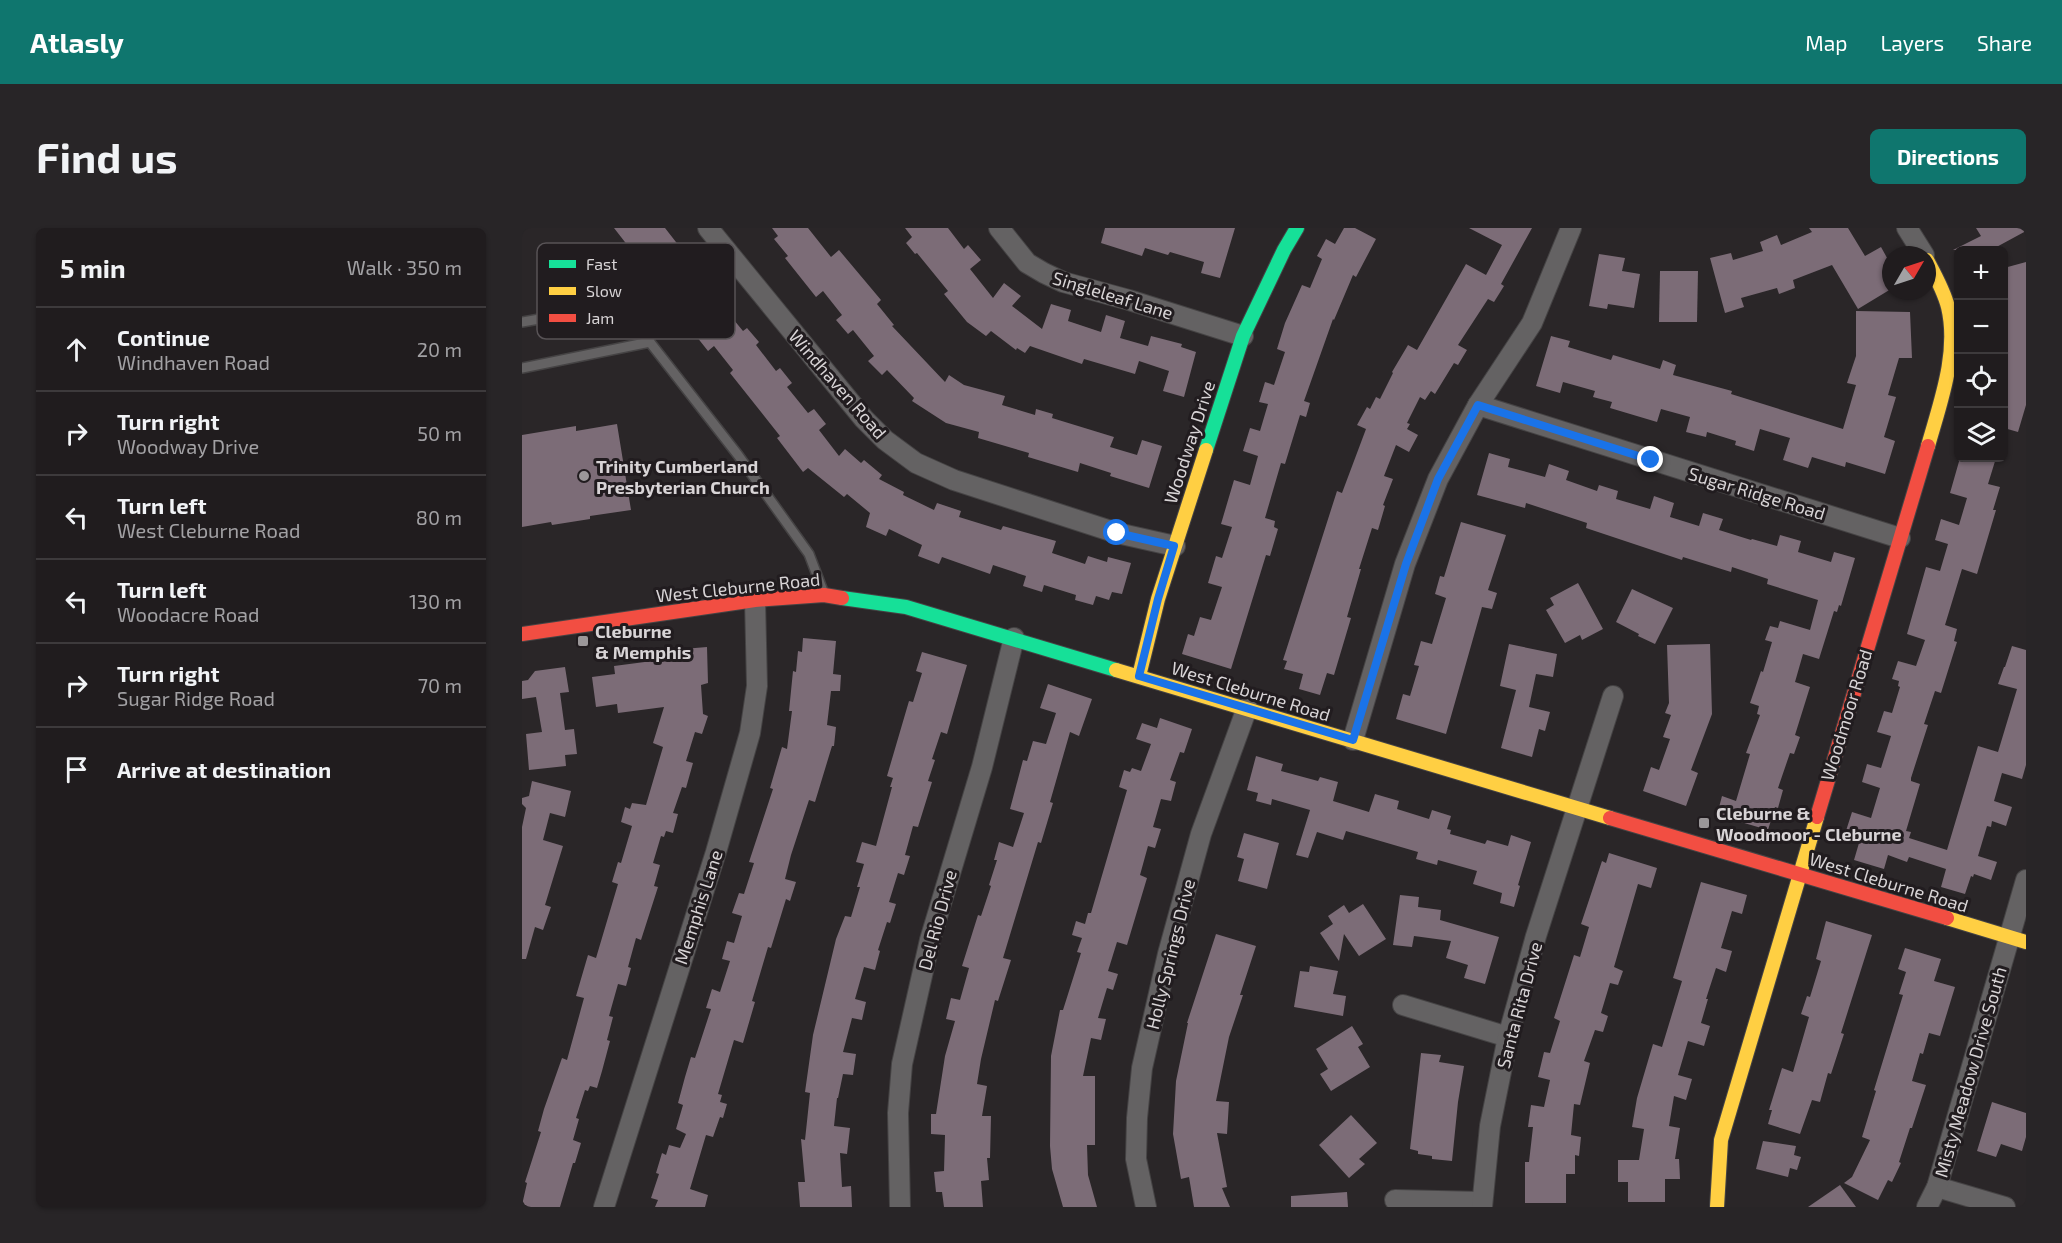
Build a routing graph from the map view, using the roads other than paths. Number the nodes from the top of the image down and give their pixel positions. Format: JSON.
{"nodes":[{"id":1,"x":708,"y":228,"type":"edge"},
{"id":2,"x":999,"y":228,"type":"edge"},
{"id":3,"x":1297,"y":228,"type":"edge"},
{"id":4,"x":1571,"y":228,"type":"edge"},
{"id":5,"x":1907,"y":228,"type":"edge"},
{"id":6,"x":720,"y":243,"type":"edge"},
{"id":7,"x":1918,"y":246,"type":"edge"},
{"id":8,"x":735,"y":261,"type":"edge"},
{"id":9,"x":1936,"y":278,"type":"edge"},
{"id":10,"x":537,"y":319,"type":"edge"},
{"id":11,"x":522,"y":322,"type":"edge"},
{"id":12,"x":1243,"y":336,"type":"junction"},
{"id":13,"x":648,"y":339,"type":"edge"},
{"id":14,"x":650,"y":342,"type":"junction"},
{"id":15,"x":522,"y":368,"type":"edge"},
{"id":16,"x":1478,"y":405,"type":"junction"},
{"id":17,"x":1900,"y":538,"type":"junction"},
{"id":18,"x":1174,"y":546,"type":"junction"},
{"id":19,"x":824,"y":595,"type":"junction"},
{"id":20,"x":755,"y":600,"type":"junction"},
{"id":21,"x":522,"y":634,"type":"edge"},
{"id":22,"x":1014,"y":638,"type":"junction"},
{"id":23,"x":1139,"y":676,"type":"junction"},
{"id":24,"x":1613,"y":696,"type":"dead end"},
{"id":25,"x":1247,"y":708,"type":"junction"},
{"id":26,"x":1353,"y":740,"type":"junction"},
{"id":27,"x":1578,"y":807,"type":"junction"},
{"id":28,"x":1799,"y":874,"type":"junction"},
{"id":29,"x":2026,"y":880,"type":"edge"},
{"id":30,"x":2018,"y":939,"type":"edge"},
{"id":31,"x":1403,"y":1005,"type":"dead end"},
{"id":32,"x":1508,"y":1037,"type":"junction"},
{"id":33,"x":1937,"y":1187,"type":"junction"},
{"id":34,"x":1395,"y":1200,"type":"dead end"},
{"id":35,"x":1482,"y":1205,"type":"edge"},
{"id":36,"x":604,"y":1207,"type":"edge"},
{"id":37,"x":900,"y":1207,"type":"edge"},
{"id":38,"x":1146,"y":1207,"type":"edge"},
{"id":39,"x":1717,"y":1207,"type":"edge"},
{"id":40,"x":1927,"y":1207,"type":"edge"},
{"id":41,"x":2005,"y":1207,"type":"edge"}],
"edges":[{"from":1,"to":6,"type":"street","name":"Windhaven Road"},
{"from":2,"to":12,"type":"street","name":"Singleleaf Lane"},
{"from":3,"to":12,"type":"street","name":"Woodway Drive"},
{"from":4,"to":16,"type":"street"},
{"from":5,"to":7,"type":"street"},
{"from":8,"to":18,"type":"street","name":"Windhaven Road"},
{"from":9,"to":17,"type":"street","name":"Woodmoor Road"},
{"from":10,"to":11,"type":"lane"},
{"from":12,"to":18,"type":"street","name":"Woodway Drive"},
{"from":13,"to":14,"type":"lane"},
{"from":14,"to":15,"type":"lane"},
{"from":14,"to":19,"type":"lane"},
{"from":16,"to":17,"type":"street","name":"Sugar Ridge Road"},
{"from":16,"to":26,"type":"street"},
{"from":17,"to":28,"type":"street","name":"Woodmoor Road"},
{"from":18,"to":23,"type":"street","name":"Woodway Drive"},
{"from":19,"to":20,"type":"street","name":"West Cleburne Road"},
{"from":19,"to":22,"type":"street","name":"West Cleburne Road"},
{"from":20,"to":21,"type":"street","name":"West Cleburne Road"},
{"from":20,"to":36,"type":"street","name":"Memphis Lane"},
{"from":22,"to":23,"type":"street","name":"West Cleburne Road"},
{"from":22,"to":37,"type":"street","name":"Del Rio Drive"},
{"from":23,"to":25,"type":"street","name":"West Cleburne Road"},
{"from":24,"to":27,"type":"street","name":"Santa Rita Drive"},
{"from":25,"to":26,"type":"street","name":"West Cleburne Road"},
{"from":25,"to":38,"type":"street","name":"Holly Springs Drive"},
{"from":26,"to":27,"type":"street","name":"West Cleburne Road"},
{"from":27,"to":28,"type":"street","name":"West Cleburne Road"},
{"from":27,"to":32,"type":"street","name":"Santa Rita Drive"},
{"from":28,"to":30,"type":"street","name":"West Cleburne Road"},
{"from":28,"to":39,"type":"street","name":"Woodmoor Road"},
{"from":29,"to":30,"type":"street","name":"Misty Meadow Drive South"},
{"from":30,"to":33,"type":"street","name":"Misty Meadow Drive South"},
{"from":31,"to":32,"type":"street"},
{"from":32,"to":35,"type":"street","name":"Santa Rita Drive"},
{"from":33,"to":40,"type":"street","name":"Misty Meadow Drive South"},
{"from":33,"to":41,"type":"street"},
{"from":34,"to":35,"type":"street"}]}
